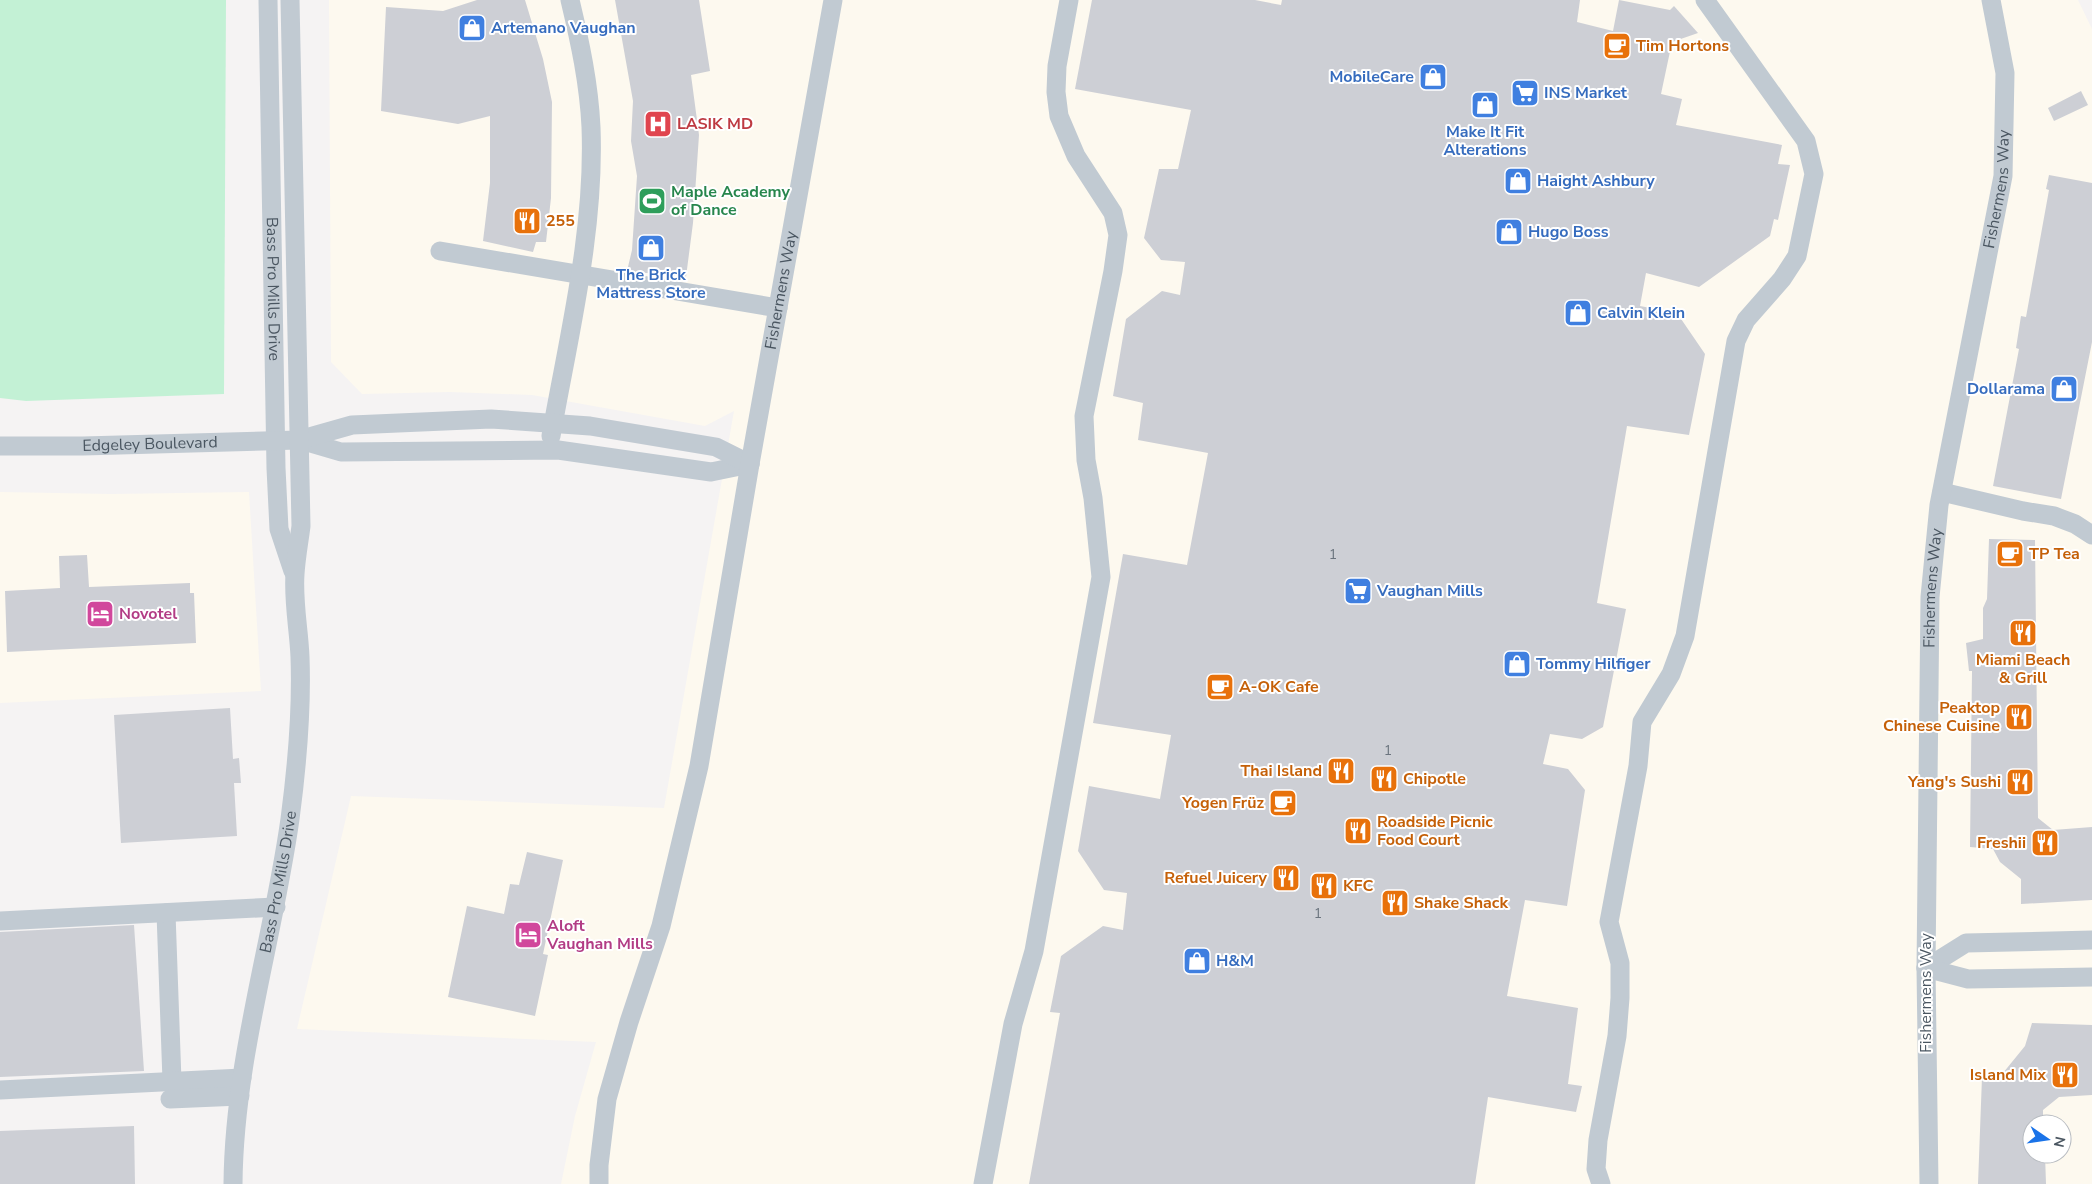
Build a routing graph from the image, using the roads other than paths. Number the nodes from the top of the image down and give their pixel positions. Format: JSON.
{"nodes":[{"id":1,"x":268,"y":0,"type":"edge"},
{"id":2,"x":290,"y":0,"type":"edge"},
{"id":3,"x":570,"y":0,"type":"edge"},
{"id":4,"x":833,"y":0,"type":"edge"},
{"id":5,"x":1069,"y":0,"type":"edge"},
{"id":6,"x":1705,"y":0,"type":"edge"},
{"id":7,"x":1991,"y":0,"type":"edge"},
{"id":8,"x":440,"y":251,"type":"dead end"},
{"id":9,"x":581,"y":276,"type":"junction"},
{"id":10,"x":778,"y":308,"type":"junction"},
{"id":11,"x":553,"y":424,"type":"junction"},
{"id":12,"x":299,"y":440,"type":"junction"},
{"id":13,"x":275,"y":441,"type":"junction"},
{"id":14,"x":0,"y":446,"type":"edge"},
{"id":15,"x":548,"y":450,"type":"junction"},
{"id":16,"x":750,"y":464,"type":"junction"},
{"id":17,"x":1942,"y":492,"type":"junction"},
{"id":18,"x":2092,"y":535,"type":"edge"},
{"id":19,"x":295,"y":576,"type":"junction"},
{"id":20,"x":276,"y":907,"type":"junction"},
{"id":21,"x":166,"y":913,"type":"junction"},
{"id":22,"x":0,"y":921,"type":"edge"},
{"id":23,"x":2092,"y":940,"type":"edge"},
{"id":24,"x":1926,"y":968,"type":"junction"},
{"id":25,"x":2092,"y":978,"type":"edge"},
{"id":26,"x":241,"y":1087,"type":"junction"},
{"id":27,"x":0,"y":1090,"type":"edge"},
{"id":28,"x":171,"y":1090,"type":"junction"},
{"id":29,"x":234,"y":1184,"type":"edge"},
{"id":30,"x":599,"y":1184,"type":"edge"},
{"id":31,"x":984,"y":1184,"type":"edge"},
{"id":32,"x":1601,"y":1184,"type":"edge"},
{"id":33,"x":1929,"y":1184,"type":"edge"}],
"edges":[{"from":1,"to":13,"type":"street","name":"Bass Pro Mills Drive"},
{"from":2,"to":12,"type":"street","name":"Bass Pro Mills Drive"},
{"from":3,"to":9,"type":"street"},
{"from":4,"to":10,"type":"street","name":"Fishermens Way"},
{"from":5,"to":31,"type":"street"},
{"from":6,"to":32,"type":"street"},
{"from":7,"to":17,"type":"street","name":"Fishermens Way"},
{"from":8,"to":9,"type":"street"},
{"from":9,"to":10,"type":"street"},
{"from":9,"to":11,"type":"street"},
{"from":10,"to":16,"type":"street","name":"Fishermens Way"},
{"from":11,"to":12,"type":"street"},
{"from":11,"to":15,"type":"street"},
{"from":11,"to":16,"type":"street"},
{"from":12,"to":13,"type":"street","name":"Edgeley Boulevard"},
{"from":12,"to":15,"type":"street"},
{"from":12,"to":19,"type":"street","name":"Bass Pro Mills Drive"},
{"from":13,"to":14,"type":"street","name":"Edgeley Boulevard"},
{"from":13,"to":19,"type":"street","name":"Bass Pro Mills Drive"},
{"from":15,"to":16,"type":"street"},
{"from":16,"to":30,"type":"street","name":"Fishermens Way"},
{"from":17,"to":18,"type":"street"},
{"from":17,"to":24,"type":"street","name":"Fishermens Way"},
{"from":19,"to":20,"type":"street","name":"Bass Pro Mills Drive"},
{"from":20,"to":21,"type":"street"},
{"from":20,"to":26,"type":"street","name":"Bass Pro Mills Drive"},
{"from":21,"to":22,"type":"street"},
{"from":21,"to":28,"type":"street"},
{"from":23,"to":24,"type":"street"},
{"from":24,"to":25,"type":"street"},
{"from":24,"to":33,"type":"street","name":"Fishermens Way"},
{"from":26,"to":28,"type":"street"},
{"from":26,"to":29,"type":"street","name":"Bass Pro Mills Drive"},
{"from":27,"to":28,"type":"street"}]}
